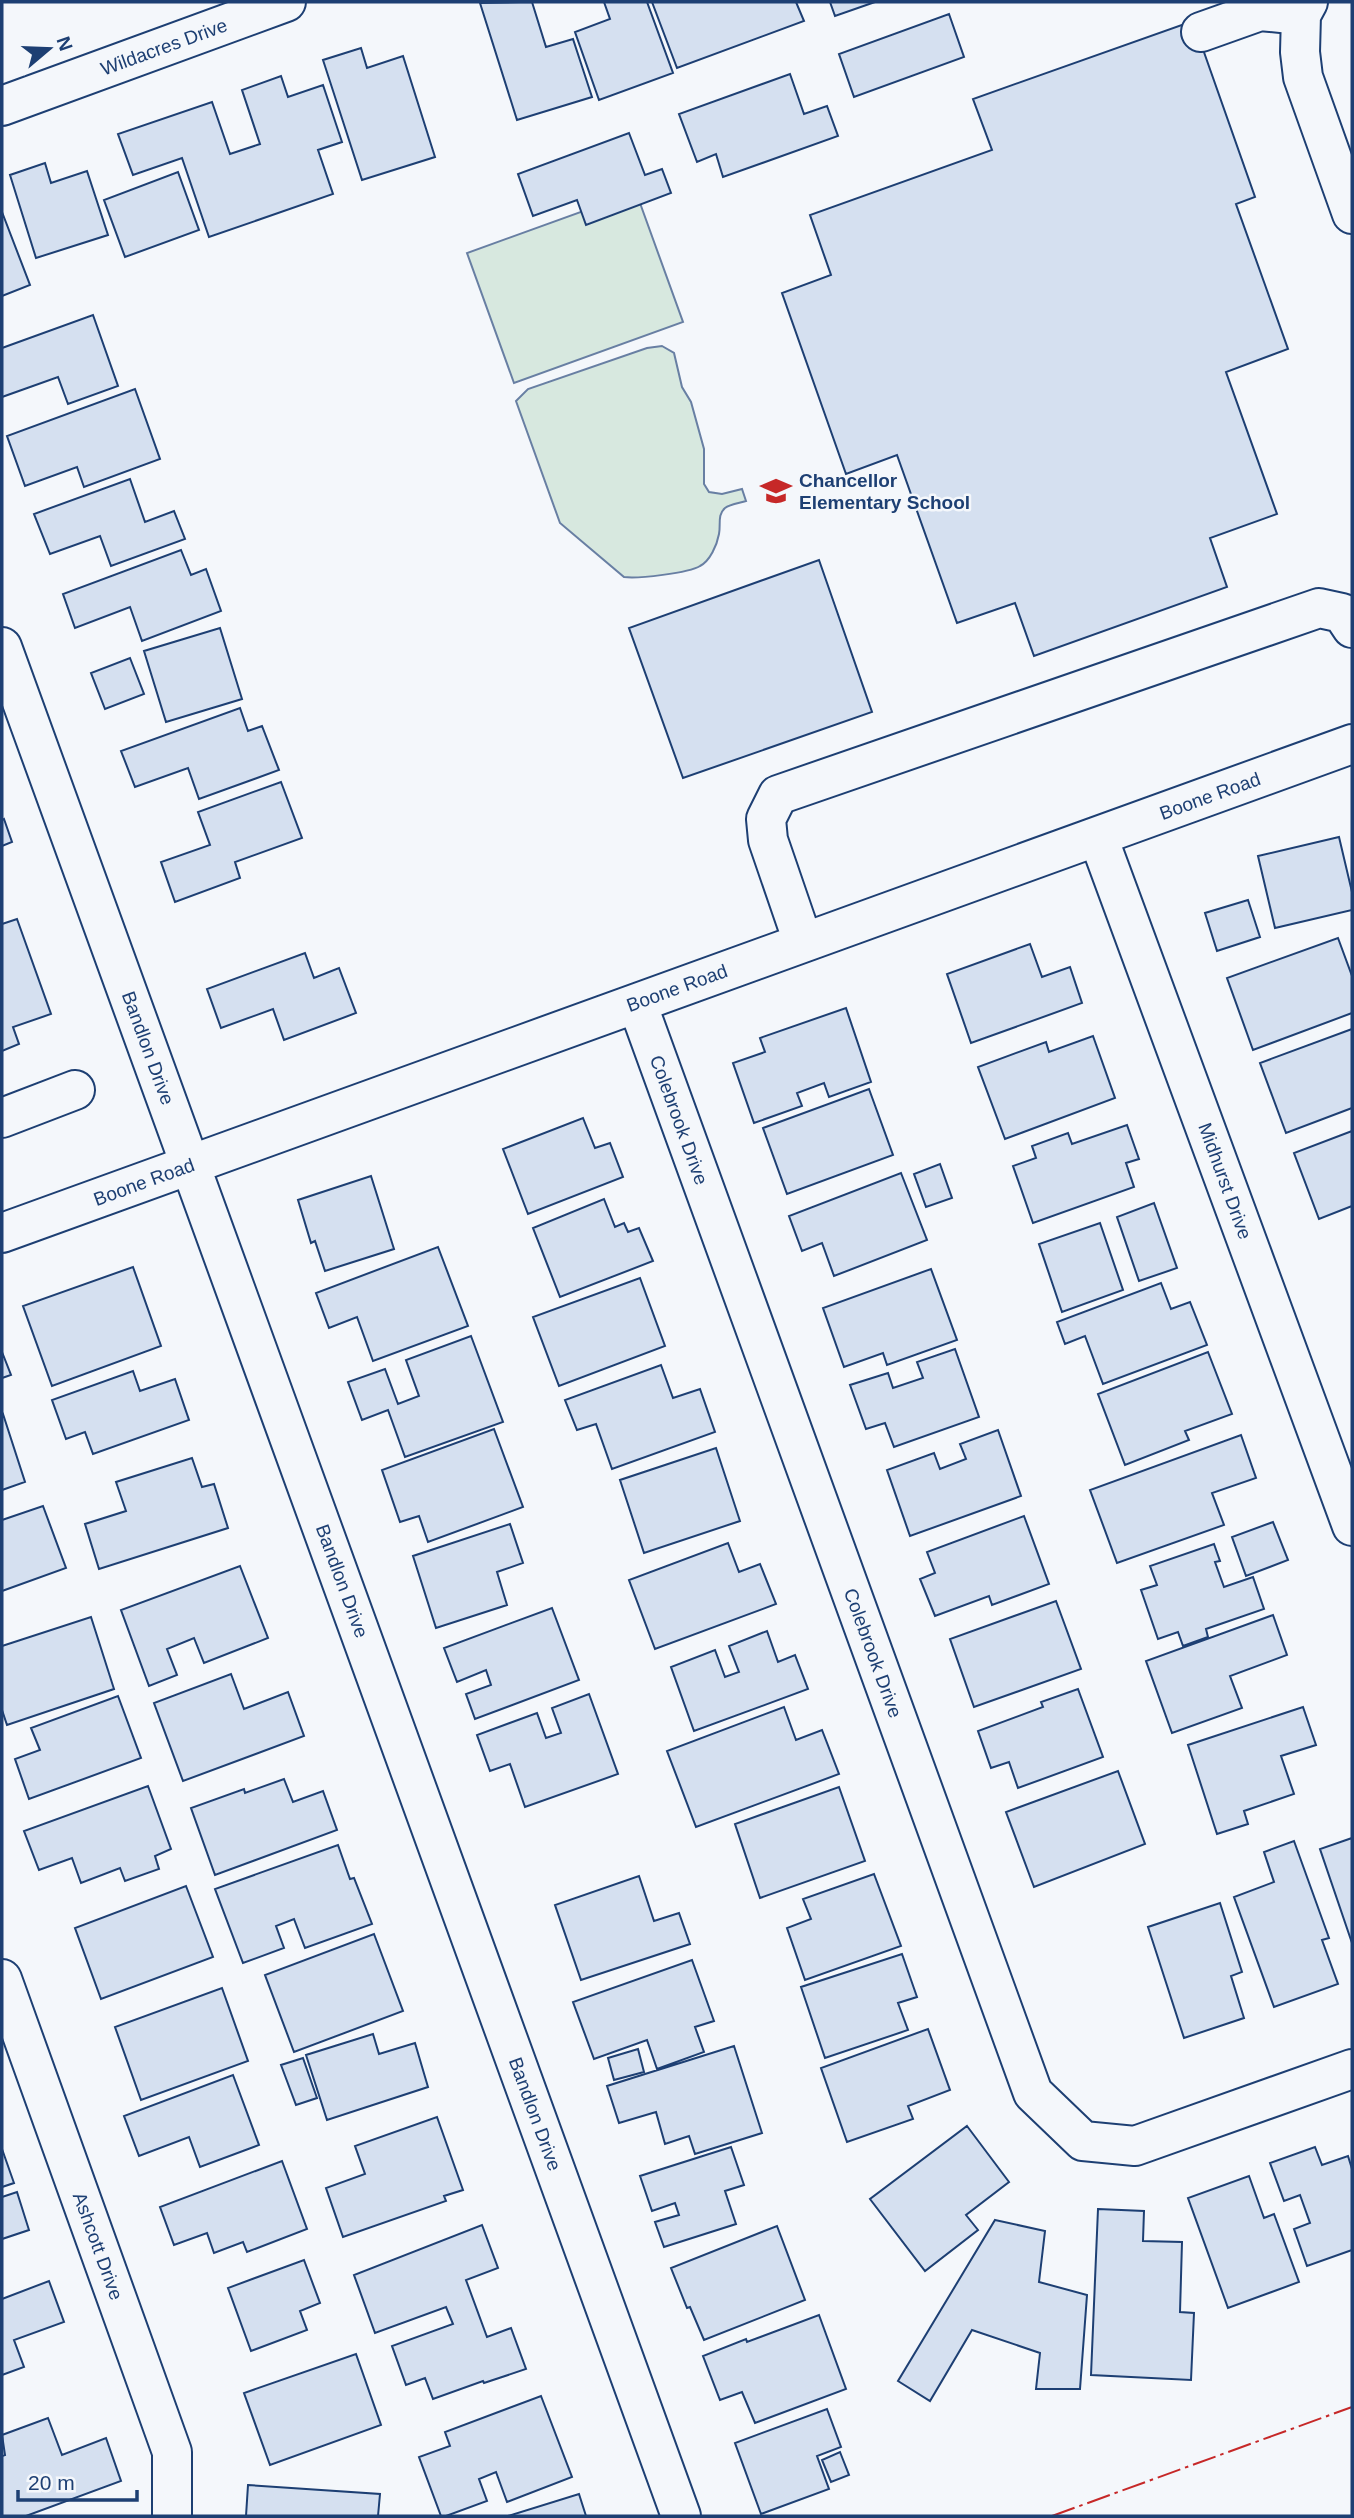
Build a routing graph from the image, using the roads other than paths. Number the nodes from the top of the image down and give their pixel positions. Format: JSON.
{"nodes":[{"id":1,"x":286,"y":2,"type":"edge"},
{"id":2,"x":1304,"y":8,"type":"edge"},
{"id":3,"x":1201,"y":32,"type":"dead end"},
{"id":4,"x":2,"y":106,"type":"edge"},
{"id":5,"x":1352,"y":214,"type":"edge"},
{"id":6,"x":1352,"y":628,"type":"edge"},
{"id":7,"x":2,"y":647,"type":"edge"},
{"id":8,"x":1352,"y":744,"type":"edge"},
{"id":9,"x":1098,"y":836,"type":"junction"},
{"id":10,"x":803,"y":942,"type":"junction"},
{"id":11,"x":636,"y":1003,"type":"junction"},
{"id":12,"x":75,"y":1090,"type":"dead end"},
{"id":13,"x":2,"y":1118,"type":"edge"},
{"id":14,"x":191,"y":1165,"type":"junction"},
{"id":15,"x":2,"y":1233,"type":"edge"},
{"id":16,"x":1352,"y":1526,"type":"edge"},
{"id":17,"x":2,"y":1979,"type":"edge"},
{"id":18,"x":1352,"y":2069,"type":"edge"},
{"id":19,"x":172,"y":2516,"type":"edge"},
{"id":20,"x":681,"y":2516,"type":"edge"}],
"edges":[{"from":1,"to":4,"type":"street","name":"Wildacres Drive"},
{"from":2,"to":3,"type":"street"},
{"from":2,"to":5,"type":"street"},
{"from":6,"to":10,"type":"street"},
{"from":7,"to":14,"type":"street","name":"Bandlon Drive"},
{"from":8,"to":9,"type":"street","name":"Boone Road"},
{"from":9,"to":10,"type":"street","name":"Boone Road"},
{"from":9,"to":16,"type":"street","name":"Midhurst Drive"},
{"from":10,"to":11,"type":"street","name":"Boone Road"},
{"from":11,"to":14,"type":"street","name":"Boone Road"},
{"from":11,"to":18,"type":"street","name":"Colebrook Drive"},
{"from":12,"to":13,"type":"street"},
{"from":14,"to":15,"type":"street","name":"Boone Road"},
{"from":14,"to":20,"type":"street","name":"Bandlon Drive"},
{"from":17,"to":19,"type":"street","name":"Ashcott Drive"}]}
